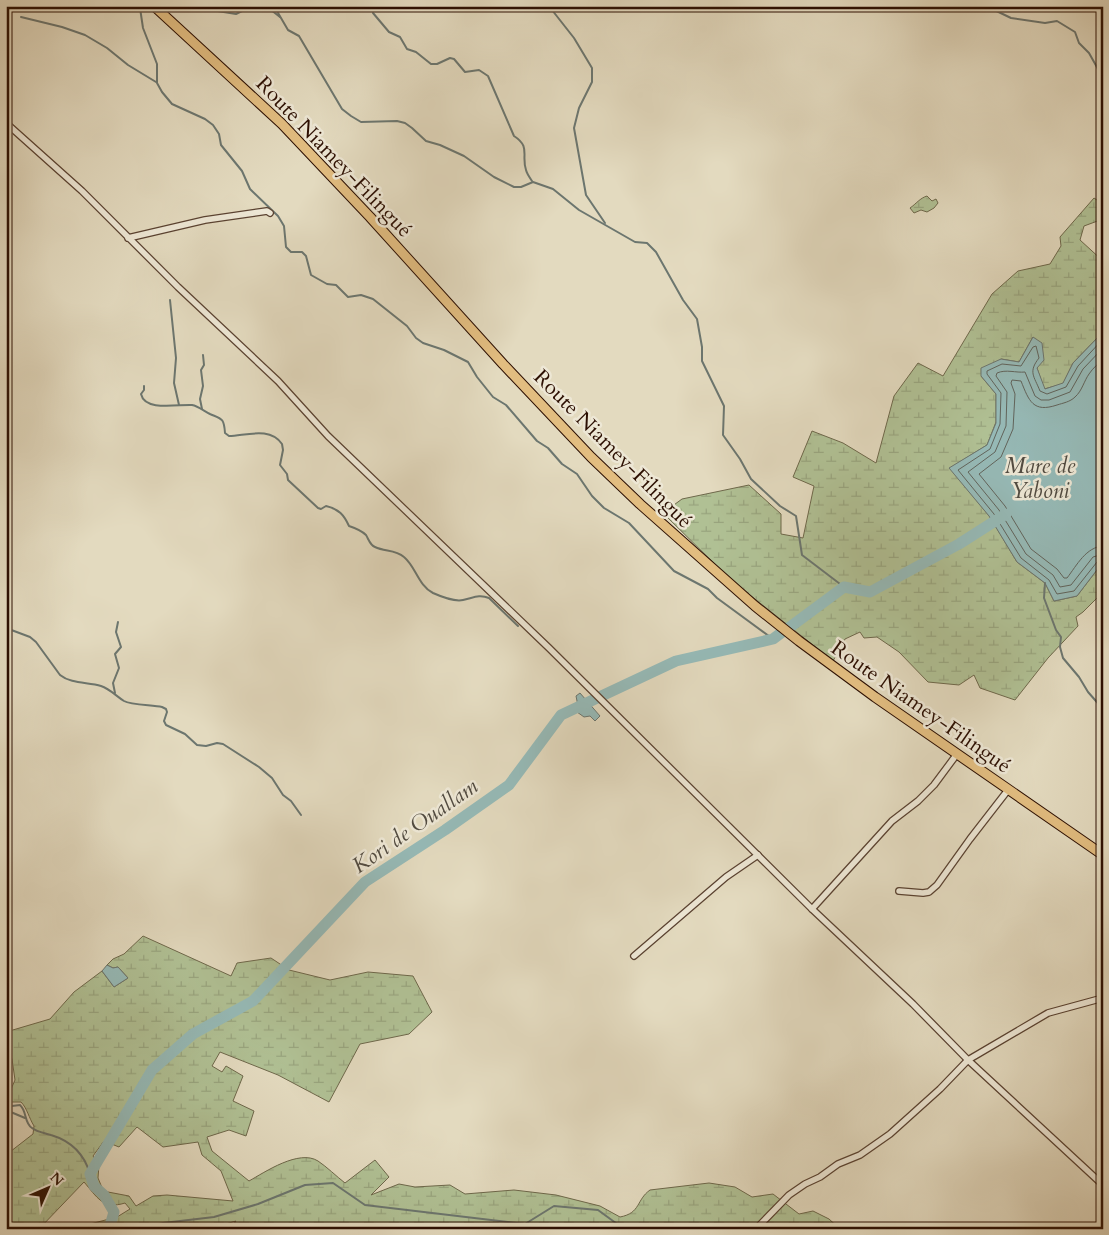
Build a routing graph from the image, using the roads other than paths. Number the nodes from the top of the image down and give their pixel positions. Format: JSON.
{"nodes":[{"id":1,"x":154,"y":6,"type":"edge"},
{"id":2,"x":6,"y":123,"type":"edge"},
{"id":3,"x":270,"y":213,"type":"dead end"},
{"id":4,"x":128,"y":238,"type":"junction"},
{"id":5,"x":957,"y":754,"type":"junction"},
{"id":6,"x":1008,"y":790,"type":"junction"},
{"id":7,"x":758,"y":855,"type":"junction"},
{"id":8,"x":1103,"y":855,"type":"edge"},
{"id":9,"x":900,"y":890,"type":"dead end"},
{"id":10,"x":812,"y":909,"type":"junction"},
{"id":11,"x":634,"y":956,"type":"dead end"},
{"id":12,"x":1103,"y":998,"type":"edge"},
{"id":13,"x":968,"y":1060,"type":"junction"},
{"id":14,"x":1103,"y":1185,"type":"edge"},
{"id":15,"x":756,"y":1229,"type":"edge"}],
"edges":[{"from":1,"to":5,"type":"main road","name":"Route Niamey-Filingué"},
{"from":2,"to":4,"type":"street"},
{"from":3,"to":4,"type":"street"},
{"from":4,"to":7,"type":"street"},
{"from":5,"to":6,"type":"main road","name":"Route Niamey-Filingué"},
{"from":5,"to":10,"type":"street"},
{"from":6,"to":8,"type":"main road","name":"Route Niamey-Filingué"},
{"from":6,"to":9,"type":"street"},
{"from":7,"to":10,"type":"street"},
{"from":7,"to":11,"type":"street"},
{"from":10,"to":13,"type":"street"},
{"from":12,"to":13,"type":"street"},
{"from":13,"to":14,"type":"street"},
{"from":13,"to":15,"type":"street"}]}
